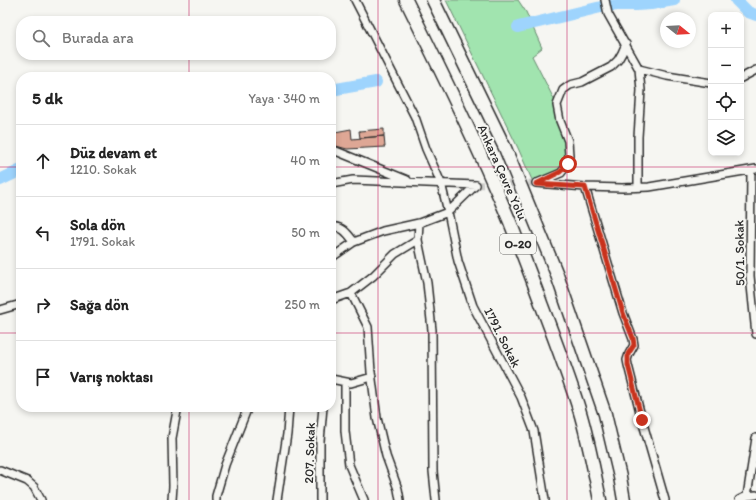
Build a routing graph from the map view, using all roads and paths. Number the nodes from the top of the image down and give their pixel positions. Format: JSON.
{"nodes":[{"id":1,"x":355,"y":0,"type":"edge"},
{"id":2,"x":406,"y":0,"type":"edge"},
{"id":3,"x":433,"y":0,"type":"edge"},
{"id":4,"x":605,"y":0,"type":"edge"},
{"id":5,"x":626,"y":44,"type":"junction"},
{"id":6,"x":639,"y":69,"type":"junction"},
{"id":7,"x":756,"y":70,"type":"edge"},
{"id":8,"x":744,"y":76,"type":"edge"},
{"id":9,"x":708,"y":83,"type":"edge"},
{"id":10,"x":336,"y":151,"type":"edge"},
{"id":11,"x":753,"y":170,"type":"edge"},
{"id":12,"x":411,"y":182,"type":"junction"},
{"id":13,"x":336,"y":183,"type":"edge"},
{"id":14,"x":441,"y":183,"type":"junction"},
{"id":15,"x":585,"y":187,"type":"junction"},
{"id":16,"x":638,"y":187,"type":"junction"},
{"id":17,"x":448,"y":212,"type":"junction"},
{"id":18,"x":419,"y":224,"type":"junction"},
{"id":19,"x":336,"y":227,"type":"edge"},
{"id":20,"x":418,"y":240,"type":"junction"},
{"id":21,"x":354,"y":242,"type":"junction"},
{"id":22,"x":336,"y":255,"type":"edge"},
{"id":23,"x":351,"y":293,"type":"junction"},
{"id":24,"x":336,"y":298,"type":"edge"},
{"id":25,"x":16,"y":305,"type":"edge"},
{"id":26,"x":0,"y":310,"type":"edge"},
{"id":27,"x":756,"y":334,"type":"edge"},
{"id":28,"x":372,"y":377,"type":"junction"},
{"id":29,"x":336,"y":380,"type":"edge"},
{"id":30,"x":345,"y":382,"type":"junction"},
{"id":31,"x":177,"y":412,"type":"edge"},
{"id":32,"x":246,"y":412,"type":"edge"},
{"id":33,"x":289,"y":412,"type":"edge"},
{"id":34,"x":323,"y":412,"type":"edge"},
{"id":35,"x":756,"y":438,"type":"edge"},
{"id":36,"x":0,"y":470,"type":"edge"},
{"id":37,"x":756,"y":495,"type":"edge"},
{"id":38,"x":748,"y":496,"type":"junction"},
{"id":39,"x":41,"y":500,"type":"edge"},
{"id":40,"x":172,"y":500,"type":"edge"},
{"id":41,"x":216,"y":500,"type":"edge"},
{"id":42,"x":277,"y":500,"type":"edge"},
{"id":43,"x":320,"y":500,"type":"edge"},
{"id":44,"x":364,"y":500,"type":"edge"},
{"id":45,"x":400,"y":500,"type":"edge"},
{"id":46,"x":436,"y":500,"type":"edge"},
{"id":47,"x":544,"y":500,"type":"edge"},
{"id":48,"x":600,"y":500,"type":"edge"},
{"id":49,"x":624,"y":500,"type":"edge"},
{"id":50,"x":664,"y":500,"type":"edge"},
{"id":51,"x":739,"y":500,"type":"edge"}],
"edges":[{"from":1,"to":14,"type":"street","name":"1791. Sokak"},
{"from":2,"to":48,"type":"highway","name":"Ankara Çevre Yolu","number":"O-20"},
{"from":3,"to":49,"type":"highway","name":"Ankara Çevre Yolu","number":"O-20"},
{"from":4,"to":5,"type":"street"},
{"from":5,"to":6,"type":"street"},
{"from":5,"to":15,"type":"street"},
{"from":6,"to":9,"type":"street"},
{"from":6,"to":16,"type":"street"},
{"from":7,"to":8,"type":"street"},
{"from":10,"to":12,"type":"street"},
{"from":11,"to":16,"type":"street"},
{"from":11,"to":27,"type":"street","name":"50/1. Sokak"},
{"from":12,"to":13,"type":"street"},
{"from":12,"to":14,"type":"street"},
{"from":14,"to":17,"type":"street","name":"1791. Sokak"},
{"from":14,"to":17,"type":"street"},
{"from":15,"to":16,"type":"street"},
{"from":15,"to":50,"type":"street"},
{"from":17,"to":18,"type":"street"},
{"from":17,"to":47,"type":"street","name":"1791. Sokak"},
{"from":18,"to":20,"type":"street"},
{"from":18,"to":21,"type":"street"},
{"from":19,"to":21,"type":"street"},
{"from":20,"to":23,"type":"street"},
{"from":20,"to":46,"type":"street"},
{"from":21,"to":22,"type":"street"},
{"from":23,"to":24,"type":"street"},
{"from":23,"to":28,"type":"street"},
{"from":25,"to":26,"type":"street"},
{"from":28,"to":30,"type":"street"},
{"from":28,"to":45,"type":"street"},
{"from":29,"to":30,"type":"street"},
{"from":30,"to":44,"type":"street"},
{"from":31,"to":40,"type":"street"},
{"from":32,"to":41,"type":"street"},
{"from":33,"to":42,"type":"street"},
{"from":34,"to":43,"type":"street","name":"207. Sokak"},
{"from":35,"to":38,"type":"street"},
{"from":36,"to":39,"type":"street"},
{"from":37,"to":38,"type":"street"},
{"from":38,"to":51,"type":"street"}]}
